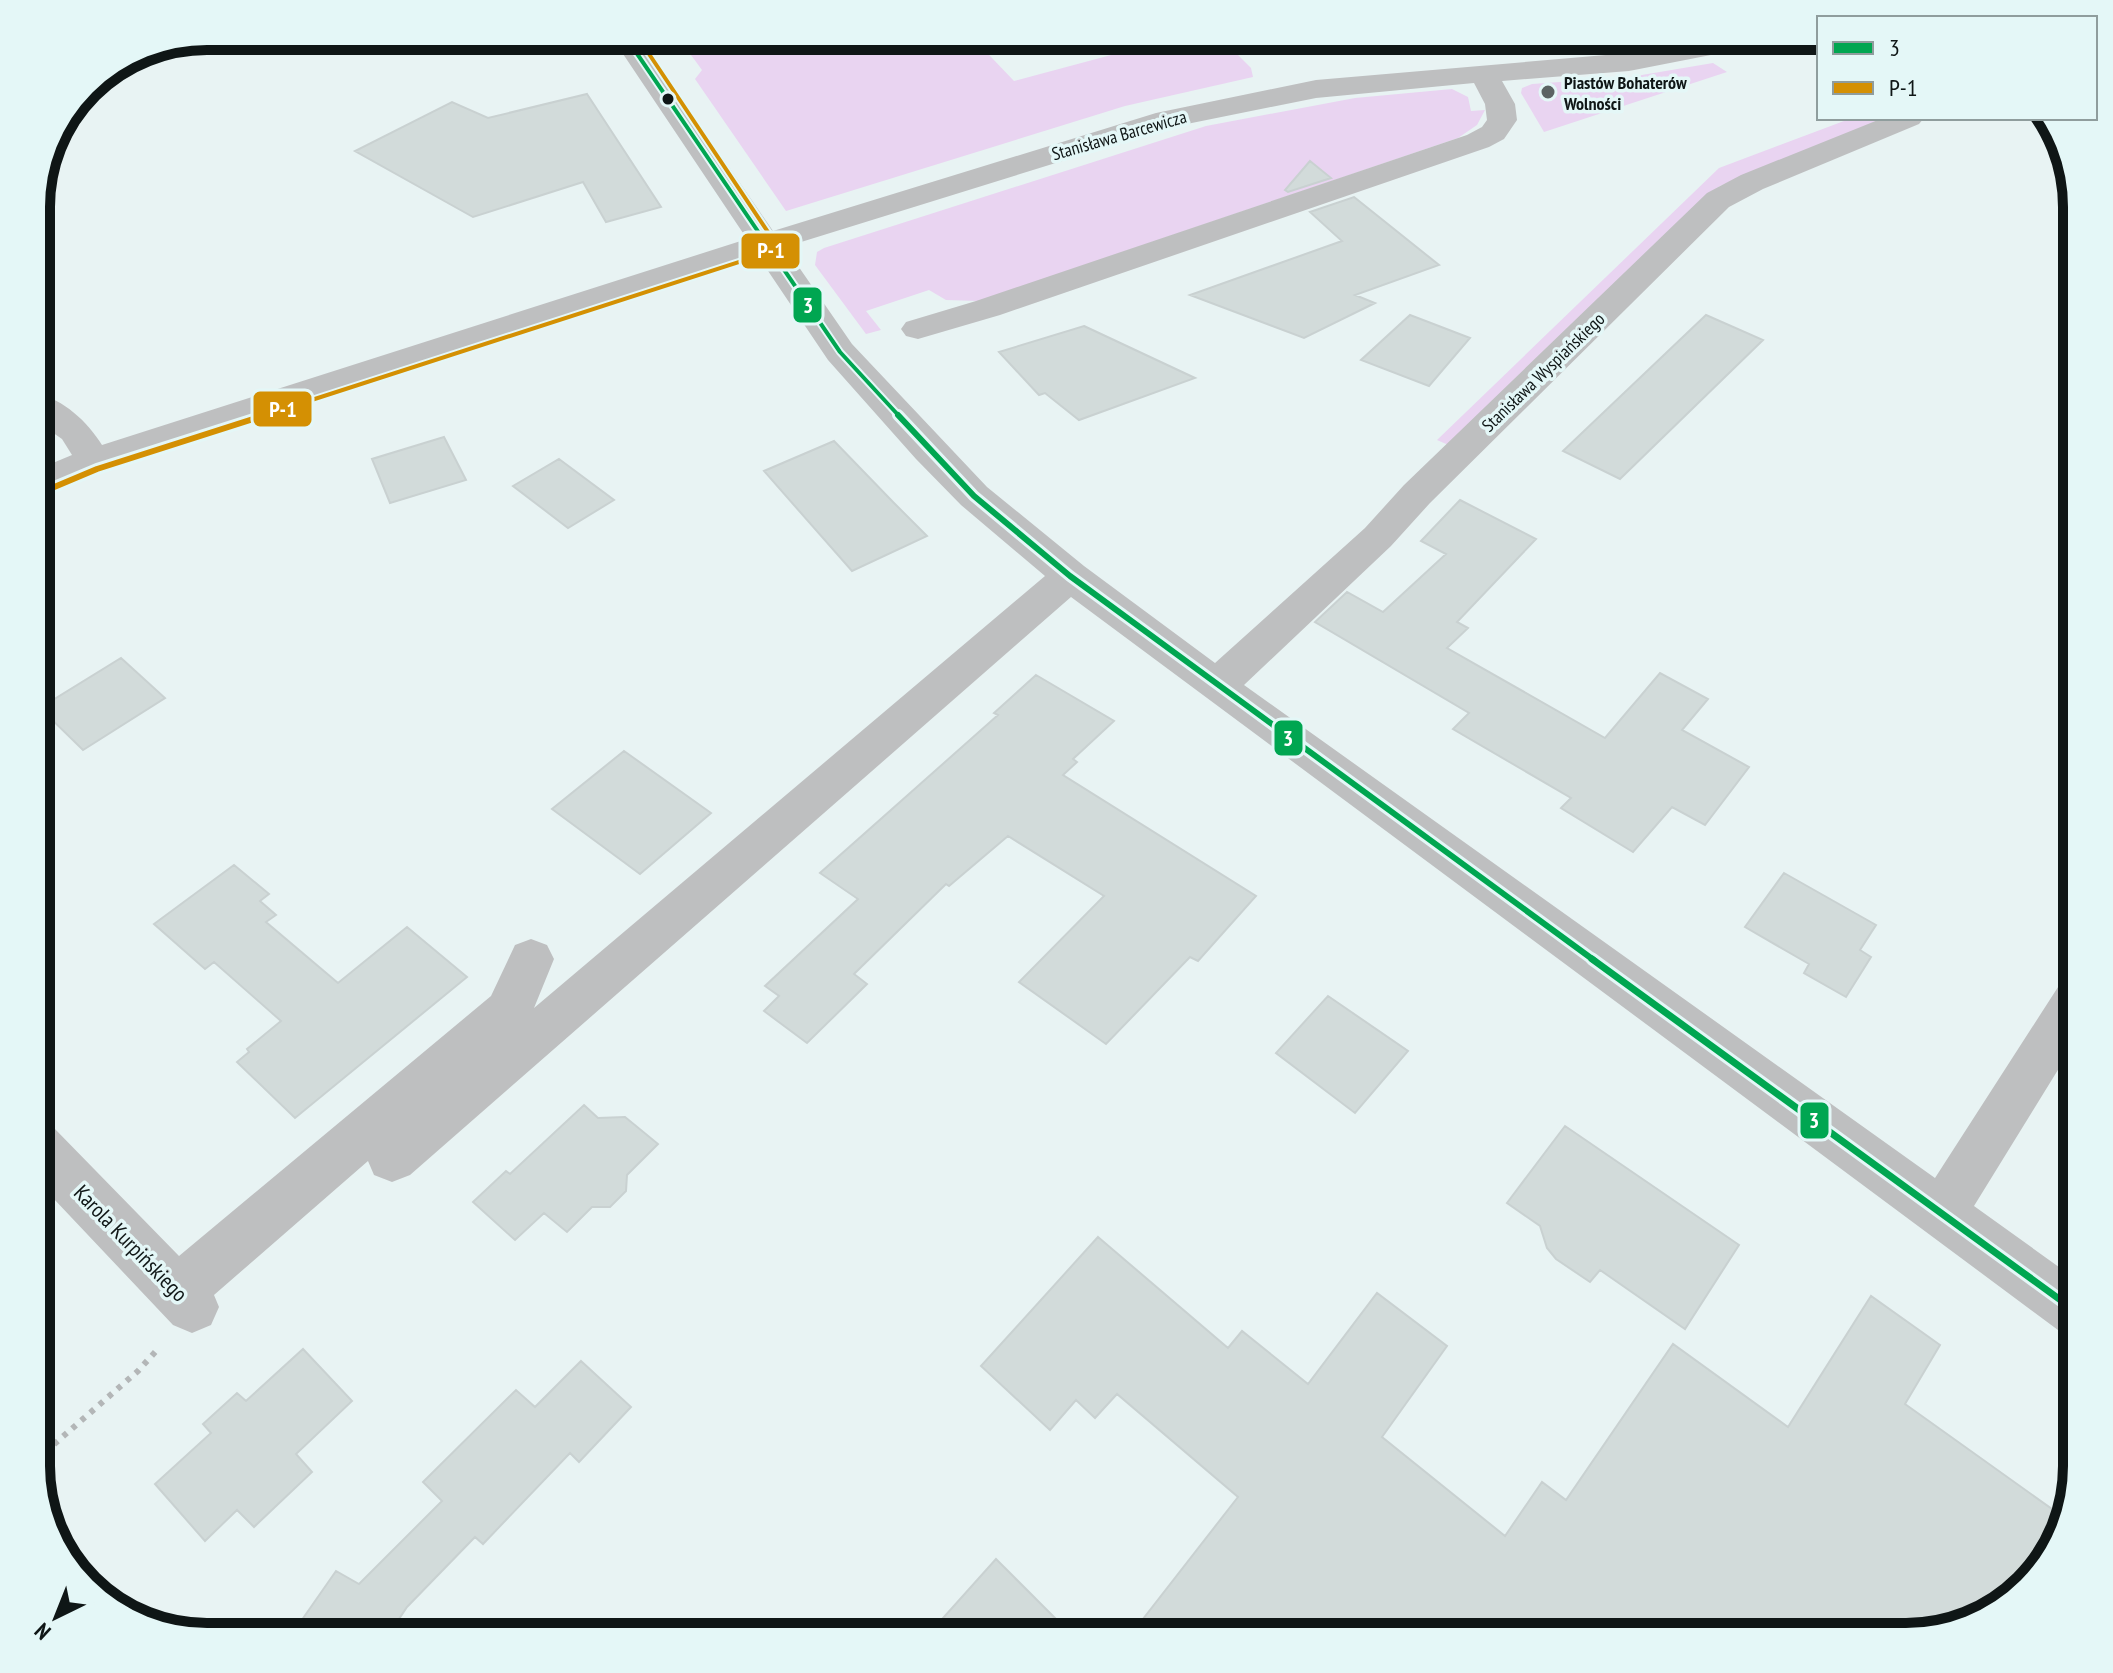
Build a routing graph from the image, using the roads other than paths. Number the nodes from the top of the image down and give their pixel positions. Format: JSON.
{"nodes":[{"id":1,"x":634,"y":50,"type":"edge"},
{"id":2,"x":1693,"y":50,"type":"edge"},
{"id":3,"x":1483,"y":73,"type":"junction"},
{"id":4,"x":1904,"y":120,"type":"edge"},
{"id":5,"x":764,"y":244,"type":"junction"},
{"id":6,"x":918,"y":329,"type":"dead end"},
{"id":7,"x":50,"y":414,"type":"edge"},
{"id":8,"x":94,"y":460,"type":"junction"},
{"id":9,"x":50,"y":478,"type":"edge"},
{"id":10,"x":1070,"y":576,"type":"junction"},
{"id":11,"x":1217,"y":686,"type":"junction"},
{"id":12,"x":531,"y":959,"type":"dead end"},
{"id":13,"x":2063,"y":1020,"type":"edge"},
{"id":14,"x":50,"y":1159,"type":"edge"},
{"id":15,"x":392,"y":1159,"type":"dead end"},
{"id":16,"x":1942,"y":1212,"type":"junction"},
{"id":17,"x":2063,"y":1302,"type":"edge"}],
"edges":[{"from":1,"to":5,"type":"street"},
{"from":2,"to":3,"type":"street","name":"Stanisława Barcewicza"},
{"from":3,"to":5,"type":"street","name":"Stanisława Barcewicza"},
{"from":3,"to":6,"type":"street"},
{"from":4,"to":11,"type":"street","name":"Stanisława Wyspiańskiego"},
{"from":5,"to":8,"type":"street","name":"Stanisława Barcewicza"},
{"from":5,"to":10,"type":"street"},
{"from":7,"to":8,"type":"street"},
{"from":8,"to":9,"type":"street","name":"Stanisława Barcewicza"},
{"from":10,"to":11,"type":"street"},
{"from":10,"to":15,"type":"street"},
{"from":11,"to":16,"type":"street"},
{"from":12,"to":14,"type":"street","name":"Karola Kurpińskiego"},
{"from":13,"to":16,"type":"street"},
{"from":16,"to":17,"type":"street"}]}
